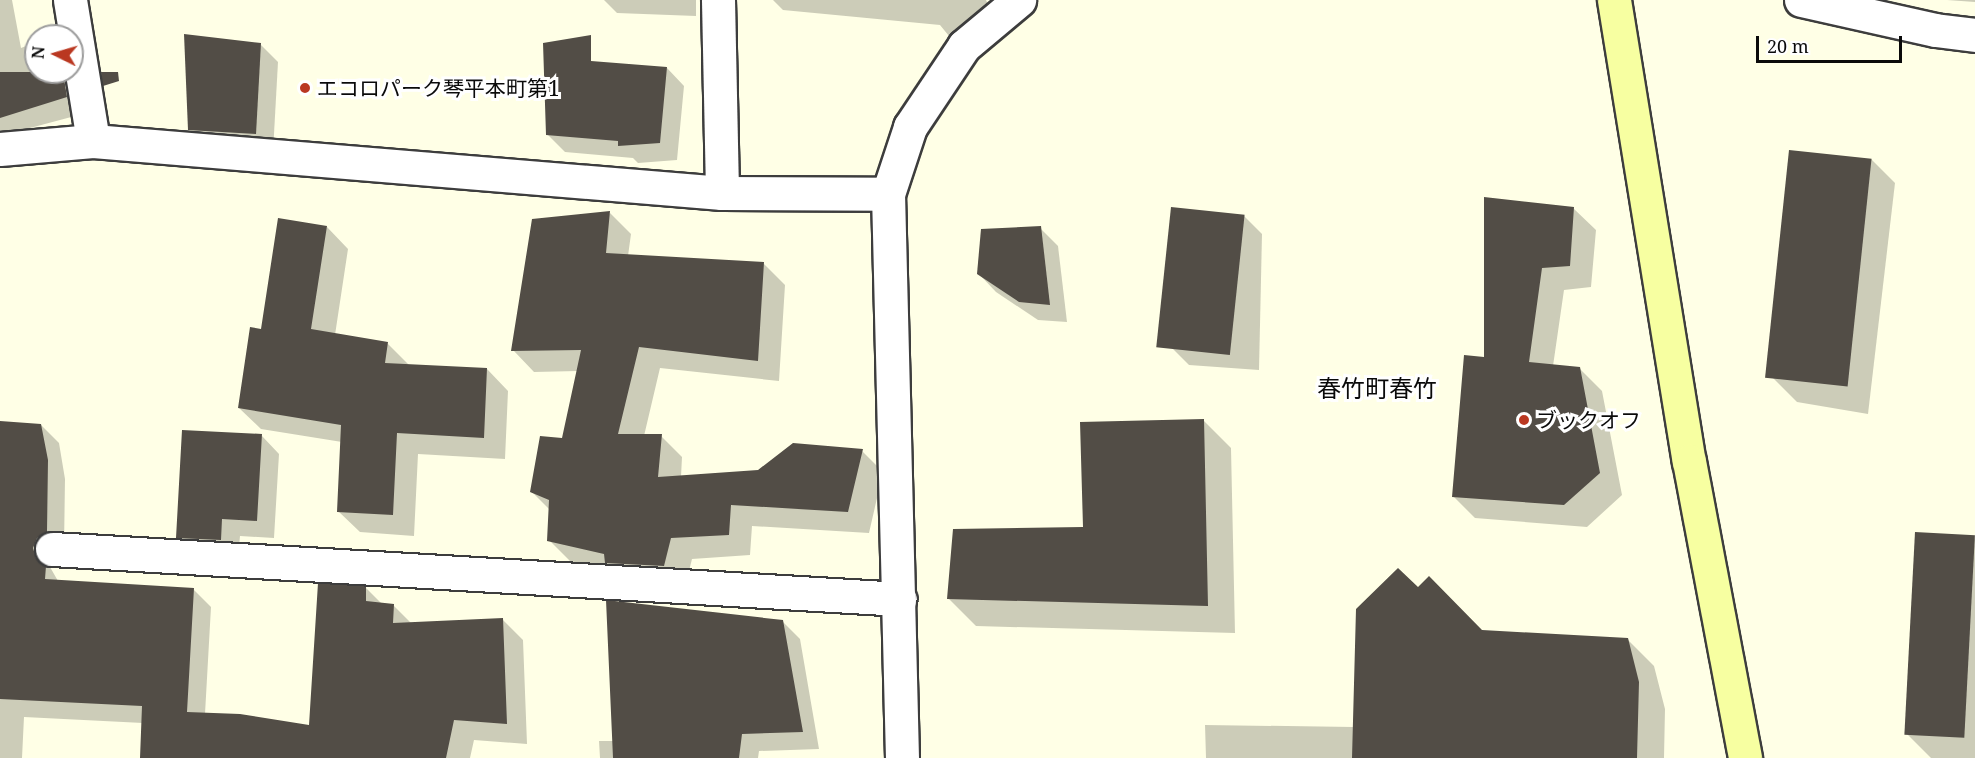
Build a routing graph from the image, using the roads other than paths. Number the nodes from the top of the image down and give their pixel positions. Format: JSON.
{"nodes":[{"id":1,"x":70,"y":0,"type":"edge"},
{"id":2,"x":717,"y":0,"type":"edge"},
{"id":3,"x":1019,"y":0,"type":"edge"},
{"id":4,"x":1614,"y":0,"type":"edge"},
{"id":5,"x":1801,"y":0,"type":"edge"},
{"id":6,"x":1975,"y":35,"type":"edge"},
{"id":7,"x":93,"y":141,"type":"junction"},
{"id":8,"x":0,"y":148,"type":"edge"},
{"id":9,"x":722,"y":193,"type":"junction"},
{"id":10,"x":888,"y":194,"type":"junction"},
{"id":11,"x":52,"y":549,"type":"dead end"},
{"id":12,"x":900,"y":599,"type":"junction"},
{"id":13,"x":902,"y":758,"type":"edge"},
{"id":14,"x":1744,"y":758,"type":"edge"}],
"edges":[{"from":1,"to":7,"type":"street"},
{"from":2,"to":9,"type":"street"},
{"from":3,"to":10,"type":"street"},
{"from":4,"to":14,"type":"street"},
{"from":5,"to":6,"type":"street"},
{"from":7,"to":8,"type":"street"},
{"from":7,"to":9,"type":"street"},
{"from":9,"to":10,"type":"street"},
{"from":10,"to":12,"type":"street"},
{"from":11,"to":12,"type":"street"},
{"from":12,"to":13,"type":"street"}]}
